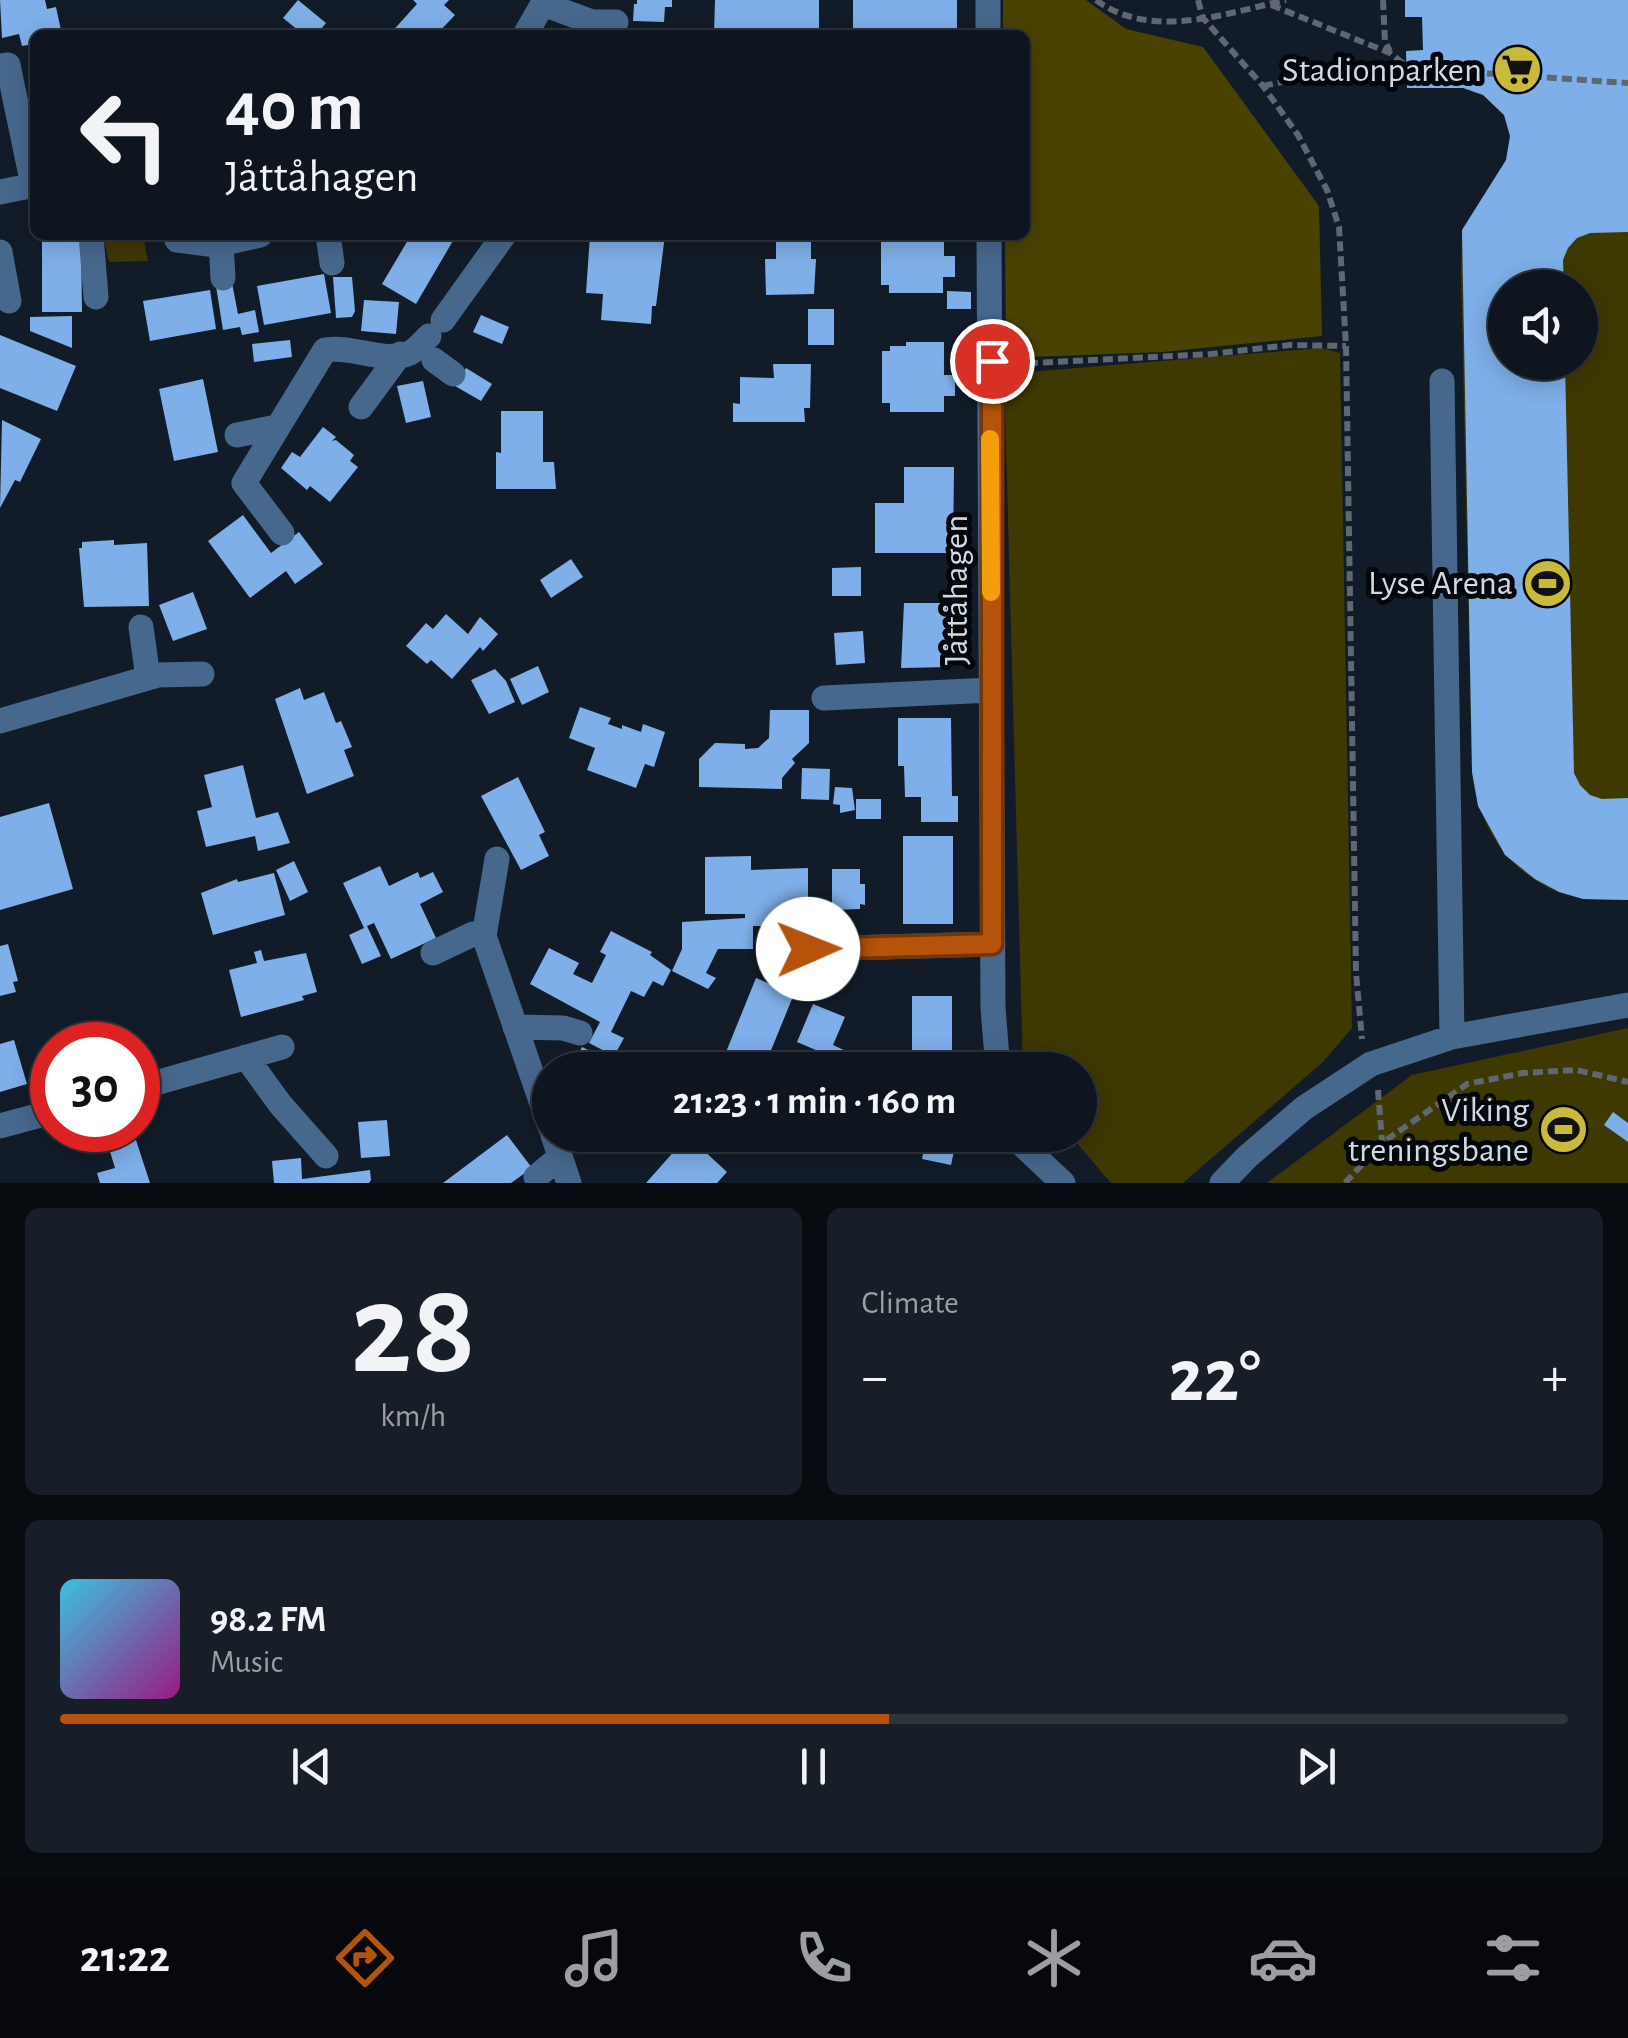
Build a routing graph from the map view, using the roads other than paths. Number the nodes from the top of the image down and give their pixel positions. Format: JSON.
{"nodes":[{"id":1,"x":988,"y":0,"type":"edge"},
{"id":2,"x":544,"y":2,"type":"edge"},
{"id":3,"x":616,"y":22,"type":"dead end"},
{"id":4,"x":528,"y":30,"type":"edge"},
{"id":5,"x":988,"y":30,"type":"edge"},
{"id":6,"x":12,"y":64,"type":"edge"},
{"id":7,"x":30,"y":163,"type":"edge"},
{"id":8,"x":30,"y":186,"type":"edge"},
{"id":9,"x":0,"y":192,"type":"edge"},
{"id":10,"x":92,"y":240,"type":"edge"},
{"id":11,"x":176,"y":240,"type":"dead end"},
{"id":12,"x":237,"y":240,"type":"edge"},
{"id":13,"x":329,"y":240,"type":"edge"},
{"id":14,"x":499,"y":240,"type":"edge"},
{"id":15,"x":989,"y":240,"type":"edge"},
{"id":16,"x":218,"y":244,"type":"junction"},
{"id":17,"x":0,"y":252,"type":"edge"},
{"id":18,"x":332,"y":263,"type":"dead end"},
{"id":19,"x":224,"y":278,"type":"dead end"},
{"id":20,"x":96,"y":297,"type":"dead end"},
{"id":21,"x":9,"y":301,"type":"dead end"},
{"id":22,"x":400,"y":354,"type":"junction"},
{"id":23,"x":1442,"y":380,"type":"dead end"},
{"id":24,"x":361,"y":407,"type":"dead end"},
{"id":25,"x":277,"y":428,"type":"junction"},
{"id":26,"x":237,"y":436,"type":"dead end"},
{"id":27,"x":282,"y":533,"type":"dead end"},
{"id":28,"x":141,"y":627,"type":"dead end"},
{"id":29,"x":202,"y":674,"type":"dead end"},
{"id":30,"x":148,"y":678,"type":"junction"},
{"id":31,"x":991,"y":690,"type":"junction"},
{"id":32,"x":824,"y":698,"type":"dead end"},
{"id":33,"x":0,"y":720,"type":"edge"},
{"id":34,"x":498,"y":858,"type":"dead end"},
{"id":35,"x":484,"y":936,"type":"junction"},
{"id":36,"x":992,"y":944,"type":"junction"},
{"id":37,"x":808,"y":949,"type":"dead end"},
{"id":38,"x":434,"y":954,"type":"dead end"},
{"id":39,"x":1628,"y":1005,"type":"edge"},
{"id":40,"x":514,"y":1025,"type":"junction"},
{"id":41,"x":580,"y":1034,"type":"dead end"},
{"id":42,"x":1452,"y":1037,"type":"junction"},
{"id":43,"x":282,"y":1047,"type":"dead end"},
{"id":44,"x":997,"y":1052,"type":"edge"},
{"id":45,"x":246,"y":1057,"type":"junction"},
{"id":46,"x":532,"y":1076,"type":"edge"},
{"id":47,"x":160,"y":1082,"type":"edge"},
{"id":48,"x":30,"y":1118,"type":"edge"},
{"id":49,"x":0,"y":1126,"type":"edge"},
{"id":50,"x":552,"y":1152,"type":"edge"},
{"id":51,"x":558,"y":1152,"type":"edge"},
{"id":52,"x":1030,"y":1152,"type":"edge"},
{"id":53,"x":326,"y":1156,"type":"dead end"},
{"id":54,"x":536,"y":1177,"type":"dead end"},
{"id":55,"x":569,"y":1183,"type":"edge"},
{"id":56,"x":1063,"y":1183,"type":"edge"},
{"id":57,"x":1222,"y":1183,"type":"edge"}],
"edges":[{"from":1,"to":5,"type":"street"},
{"from":2,"to":3,"type":"street"},
{"from":2,"to":4,"type":"street"},
{"from":6,"to":7,"type":"street"},
{"from":8,"to":9,"type":"street"},
{"from":10,"to":20,"type":"street"},
{"from":11,"to":16,"type":"street"},
{"from":12,"to":16,"type":"street"},
{"from":13,"to":18,"type":"street"},
{"from":14,"to":22,"type":"street"},
{"from":15,"to":31,"type":"street","name":"Jåttåhagen"},
{"from":16,"to":19,"type":"street"},
{"from":17,"to":21,"type":"street"},
{"from":22,"to":24,"type":"street"},
{"from":22,"to":25,"type":"street"},
{"from":23,"to":42,"type":"street"},
{"from":25,"to":26,"type":"street"},
{"from":25,"to":27,"type":"street"},
{"from":28,"to":30,"type":"street"},
{"from":29,"to":30,"type":"street"},
{"from":30,"to":33,"type":"street"},
{"from":31,"to":32,"type":"street"},
{"from":31,"to":36,"type":"street","name":"Jåttåhagen"},
{"from":34,"to":35,"type":"street"},
{"from":35,"to":38,"type":"street"},
{"from":35,"to":40,"type":"street"},
{"from":36,"to":37,"type":"street"},
{"from":36,"to":44,"type":"street","name":"Jåttåhagen"},
{"from":39,"to":42,"type":"street"},
{"from":40,"to":41,"type":"street"},
{"from":40,"to":46,"type":"street"},
{"from":42,"to":57,"type":"street"},
{"from":43,"to":45,"type":"street"},
{"from":45,"to":47,"type":"street"},
{"from":45,"to":53,"type":"street"},
{"from":48,"to":49,"type":"street"},
{"from":50,"to":54,"type":"street"},
{"from":51,"to":55,"type":"street"},
{"from":52,"to":56,"type":"street"}]}
